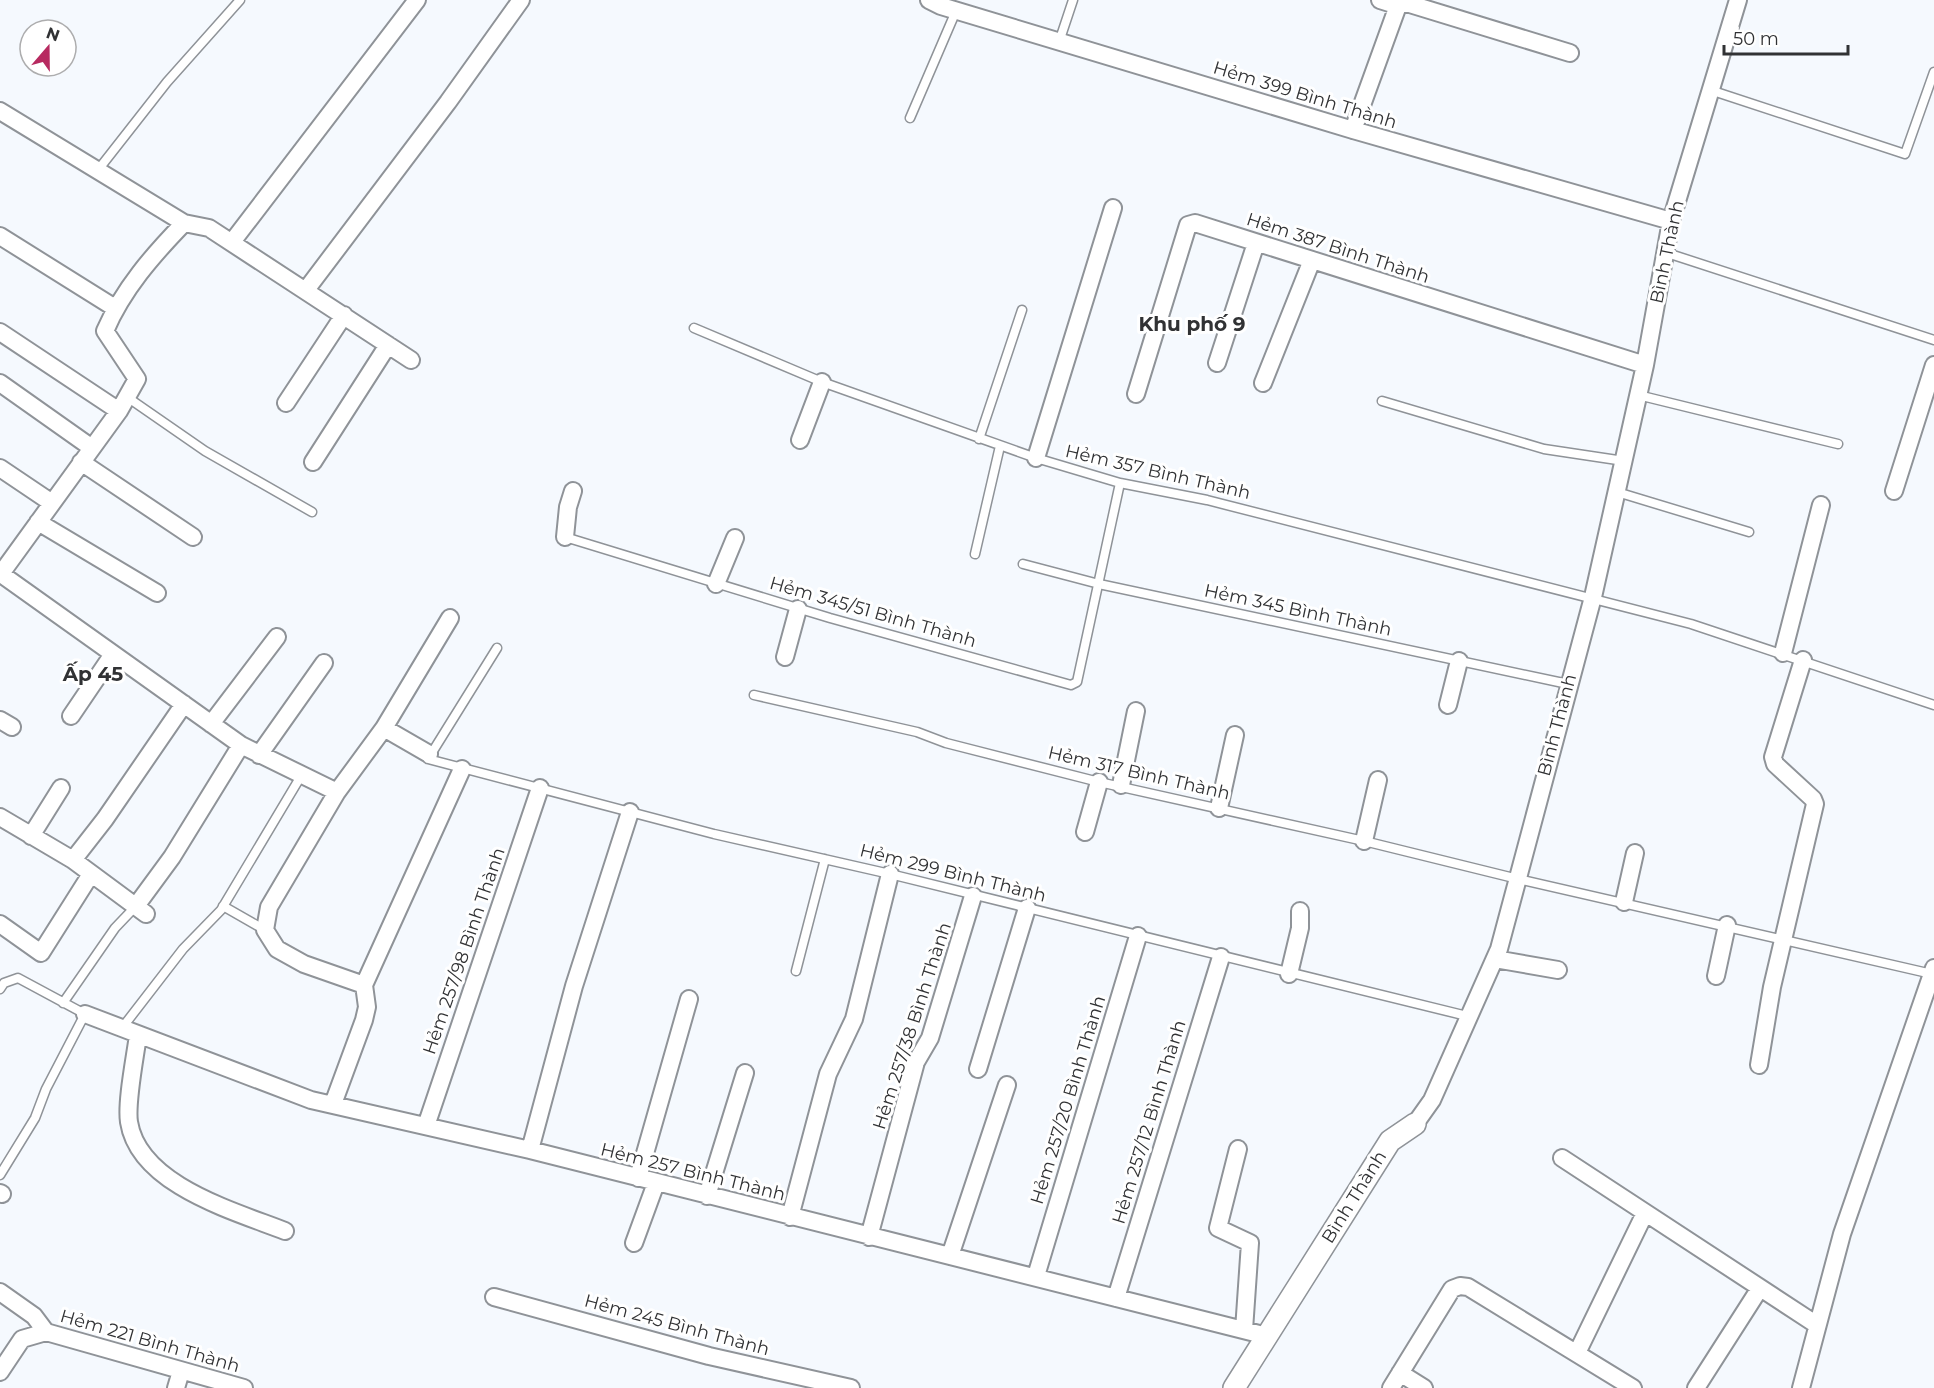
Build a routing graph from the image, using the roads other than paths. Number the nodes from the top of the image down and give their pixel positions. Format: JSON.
{"nodes":[{"id":1,"x":240,"y":0,"type":"edge"},
{"id":2,"x":417,"y":0,"type":"edge"},
{"id":3,"x":521,"y":0,"type":"edge"},
{"id":4,"x":929,"y":0,"type":"edge"},
{"id":5,"x":1073,"y":0,"type":"edge"},
{"id":6,"x":1380,"y":0,"type":"edge"},
{"id":7,"x":1738,"y":0,"type":"edge"},
{"id":8,"x":1400,"y":2,"type":"edge"},
{"id":9,"x":956,"y":11,"type":"junction"},
{"id":10,"x":1059,"y":42,"type":"junction"},
{"id":11,"x":1570,"y":53,"type":"dead end"},
{"id":12,"x":1934,"y":72,"type":"edge"},
{"id":13,"x":1709,"y":90,"type":"junction"},
{"id":14,"x":0,"y":111,"type":"edge"},
{"id":15,"x":910,"y":118,"type":"dead end"},
{"id":16,"x":1353,"y":130,"type":"junction"},
{"id":17,"x":98,"y":170,"type":"junction"},
{"id":18,"x":1113,"y":208,"type":"dead end"},
{"id":19,"x":1671,"y":221,"type":"junction"},
{"id":20,"x":184,"y":223,"type":"junction"},
{"id":21,"x":0,"y":236,"type":"edge"},
{"id":22,"x":232,"y":242,"type":"junction"},
{"id":23,"x":1256,"y":243,"type":"junction"},
{"id":24,"x":1664,"y":252,"type":"junction"},
{"id":25,"x":1312,"y":261,"type":"junction"},
{"id":26,"x":306,"y":290,"type":"junction"},
{"id":27,"x":115,"y":308,"type":"junction"},
{"id":28,"x":1022,"y":310,"type":"dead end"},
{"id":29,"x":344,"y":315,"type":"junction"},
{"id":30,"x":694,"y":328,"type":"dead end"},
{"id":31,"x":0,"y":332,"type":"edge"},
{"id":32,"x":1934,"y":340,"type":"edge"},
{"id":33,"x":388,"y":345,"type":"junction"},
{"id":34,"x":411,"y":360,"type":"dead end"},
{"id":35,"x":1217,"y":363,"type":"dead end"},
{"id":36,"x":1644,"y":365,"type":"junction"},
{"id":37,"x":1934,"y":365,"type":"edge"},
{"id":38,"x":822,"y":382,"type":"junction"},
{"id":39,"x":0,"y":383,"type":"edge"},
{"id":40,"x":1263,"y":383,"type":"dead end"},
{"id":41,"x":1136,"y":394,"type":"dead end"},
{"id":42,"x":1638,"y":395,"type":"junction"},
{"id":43,"x":1382,"y":400,"type":"dead end"},
{"id":44,"x":286,"y":403,"type":"dead end"},
{"id":45,"x":123,"y":404,"type":"junction"},
{"id":46,"x":979,"y":439,"type":"junction"},
{"id":47,"x":800,"y":440,"type":"dead end"},
{"id":48,"x":1838,"y":444,"type":"dead end"},
{"id":49,"x":1000,"y":446,"type":"junction"},
{"id":50,"x":92,"y":448,"type":"junction"},
{"id":51,"x":1036,"y":458,"type":"junction"},
{"id":52,"x":1624,"y":461,"type":"junction"},
{"id":53,"x":81,"y":462,"type":"junction"},
{"id":54,"x":313,"y":462,"type":"dead end"},
{"id":55,"x":0,"y":468,"type":"edge"},
{"id":56,"x":1120,"y":483,"type":"junction"},
{"id":57,"x":573,"y":490,"type":"dead end"},
{"id":58,"x":1894,"y":491,"type":"dead end"},
{"id":59,"x":1617,"y":492,"type":"junction"},
{"id":60,"x":52,"y":503,"type":"junction"},
{"id":61,"x":1821,"y":505,"type":"dead end"},
{"id":62,"x":312,"y":512,"type":"dead end"},
{"id":63,"x":38,"y":522,"type":"junction"},
{"id":64,"x":1749,"y":532,"type":"dead end"},
{"id":65,"x":193,"y":537,"type":"dead end"},
{"id":66,"x":565,"y":537,"type":"joint"},
{"id":67,"x":735,"y":538,"type":"dead end"},
{"id":68,"x":975,"y":555,"type":"dead end"},
{"id":69,"x":1023,"y":564,"type":"dead end"},
{"id":70,"x":2,"y":567,"type":"edge"},
{"id":71,"x":716,"y":584,"type":"junction"},
{"id":72,"x":1099,"y":584,"type":"junction"},
{"id":73,"x":157,"y":593,"type":"dead end"},
{"id":74,"x":1593,"y":597,"type":"junction"},
{"id":75,"x":798,"y":609,"type":"junction"},
{"id":76,"x":450,"y":618,"type":"dead end"},
{"id":77,"x":277,"y":638,"type":"dead end"},
{"id":78,"x":497,"y":648,"type":"dead end"},
{"id":79,"x":1783,"y":653,"type":"junction"},
{"id":80,"x":113,"y":654,"type":"junction"},
{"id":81,"x":785,"y":657,"type":"dead end"},
{"id":82,"x":1803,"y":660,"type":"junction"},
{"id":83,"x":1459,"y":661,"type":"junction"},
{"id":84,"x":324,"y":663,"type":"dead end"},
{"id":85,"x":1568,"y":684,"type":"junction"},
{"id":86,"x":754,"y":695,"type":"dead end"},
{"id":87,"x":184,"y":704,"type":"junction"},
{"id":88,"x":1448,"y":705,"type":"dead end"},
{"id":89,"x":1934,"y":705,"type":"edge"},
{"id":90,"x":1136,"y":711,"type":"dead end"},
{"id":91,"x":71,"y":716,"type":"dead end"},
{"id":92,"x":212,"y":724,"type":"junction"},
{"id":93,"x":384,"y":728,"type":"junction"},
{"id":94,"x":1235,"y":735,"type":"dead end"},
{"id":95,"x":241,"y":745,"type":"junction"},
{"id":96,"x":259,"y":755,"type":"junction"},
{"id":97,"x":429,"y":756,"type":"junction"},
{"id":98,"x":462,"y":769,"type":"junction"},
{"id":99,"x":301,"y":776,"type":"junction"},
{"id":100,"x":1378,"y":780,"type":"dead end"},
{"id":101,"x":1099,"y":782,"type":"junction"},
{"id":102,"x":1121,"y":785,"type":"junction"},
{"id":103,"x":61,"y":788,"type":"dead end"},
{"id":104,"x":540,"y":788,"type":"junction"},
{"id":105,"x":337,"y":792,"type":"junction"},
{"id":106,"x":1219,"y":808,"type":"junction"},
{"id":107,"x":630,"y":812,"type":"junction"},
{"id":108,"x":0,"y":817,"type":"edge"},
{"id":109,"x":1085,"y":832,"type":"dead end"},
{"id":110,"x":31,"y":836,"type":"junction"},
{"id":111,"x":1364,"y":841,"type":"junction"},
{"id":112,"x":1635,"y":853,"type":"dead end"},
{"id":113,"x":825,"y":859,"type":"junction"},
{"id":114,"x":72,"y":860,"type":"junction"},
{"id":115,"x":91,"y":874,"type":"junction"},
{"id":116,"x":890,"y":874,"type":"junction"},
{"id":117,"x":1518,"y":879,"type":"junction"},
{"id":118,"x":973,"y":896,"type":"junction"},
{"id":119,"x":1624,"y":902,"type":"junction"},
{"id":120,"x":223,"y":906,"type":"junction"},
{"id":121,"x":1027,"y":908,"type":"junction"},
{"id":122,"x":141,"y":910,"type":"junction"},
{"id":123,"x":1300,"y":911,"type":"dead end"},
{"id":124,"x":0,"y":924,"type":"edge"},
{"id":125,"x":1727,"y":925,"type":"junction"},
{"id":126,"x":265,"y":930,"type":"junction"},
{"id":127,"x":1138,"y":936,"type":"junction"},
{"id":128,"x":1783,"y":939,"type":"junction"},
{"id":129,"x":1221,"y":957,"type":"junction"},
{"id":130,"x":1495,"y":958,"type":"junction"},
{"id":131,"x":1558,"y":970,"type":"dead end"},
{"id":132,"x":796,"y":971,"type":"dead end"},
{"id":133,"x":1933,"y":972,"type":"edge"},
{"id":134,"x":1289,"y":974,"type":"junction"},
{"id":135,"x":1716,"y":975,"type":"dead end"},
{"id":136,"x":364,"y":985,"type":"junction"},
{"id":137,"x":0,"y":988,"type":"edge"},
{"id":138,"x":689,"y":999,"type":"dead end"},
{"id":139,"x":63,"y":1003,"type":"junction"},
{"id":140,"x":85,"y":1014,"type":"junction"},
{"id":141,"x":1471,"y":1017,"type":"junction"},
{"id":142,"x":122,"y":1029,"type":"junction"},
{"id":143,"x":138,"y":1035,"type":"junction"},
{"id":144,"x":1758,"y":1065,"type":"dead end"},
{"id":145,"x":978,"y":1069,"type":"dead end"},
{"id":146,"x":745,"y":1072,"type":"dead end"},
{"id":147,"x":1007,"y":1085,"type":"dead end"},
{"id":148,"x":333,"y":1104,"type":"junction"},
{"id":149,"x":1414,"y":1124,"type":"joint"},
{"id":150,"x":426,"y":1126,"type":"junction"},
{"id":151,"x":1238,"y":1149,"type":"dead end"},
{"id":152,"x":530,"y":1150,"type":"junction"},
{"id":153,"x":1562,"y":1158,"type":"dead end"},
{"id":154,"x":0,"y":1175,"type":"edge"},
{"id":155,"x":638,"y":1178,"type":"junction"},
{"id":156,"x":656,"y":1183,"type":"junction"},
{"id":157,"x":707,"y":1196,"type":"junction"},
{"id":158,"x":1645,"y":1213,"type":"junction"},
{"id":159,"x":790,"y":1217,"type":"junction"},
{"id":160,"x":285,"y":1231,"type":"dead end"},
{"id":161,"x":869,"y":1237,"type":"junction"},
{"id":162,"x":634,"y":1243,"type":"dead end"},
{"id":163,"x":950,"y":1256,"type":"junction"},
{"id":164,"x":1036,"y":1276,"type":"junction"},
{"id":165,"x":1760,"y":1288,"type":"junction"},
{"id":166,"x":0,"y":1292,"type":"edge"},
{"id":167,"x":494,"y":1297,"type":"dead end"},
{"id":168,"x":1116,"y":1298,"type":"junction"},
{"id":169,"x":1817,"y":1325,"type":"junction"},
{"id":170,"x":1244,"y":1330,"type":"junction"},
{"id":171,"x":46,"y":1332,"type":"junction"},
{"id":172,"x":1267,"y":1336,"type":"junction"},
{"id":173,"x":1577,"y":1353,"type":"junction"},
{"id":174,"x":182,"y":1371,"type":"junction"},
{"id":175,"x":0,"y":1372,"type":"edge"},
{"id":176,"x":1400,"y":1373,"type":"junction"},
{"id":177,"x":176,"y":1388,"type":"edge"},
{"id":178,"x":244,"y":1388,"type":"edge"},
{"id":179,"x":851,"y":1388,"type":"edge"},
{"id":180,"x":1234,"y":1388,"type":"edge"},
{"id":181,"x":1391,"y":1388,"type":"edge"},
{"id":182,"x":1424,"y":1388,"type":"edge"},
{"id":183,"x":1634,"y":1388,"type":"edge"},
{"id":184,"x":1696,"y":1388,"type":"edge"},
{"id":185,"x":1801,"y":1388,"type":"edge"}],
"edges":[{"from":1,"to":17,"type":"lane"},
{"from":2,"to":22,"type":"street"},
{"from":3,"to":26,"type":"street"},
{"from":4,"to":9,"type":"street","name":"Hẻm 399 Bình Thành"},
{"from":5,"to":10,"type":"lane"},
{"from":6,"to":8,"type":"street"},
{"from":7,"to":13,"type":"street","name":"Bình Thành"},
{"from":8,"to":11,"type":"street"},
{"from":8,"to":16,"type":"street"},
{"from":9,"to":10,"type":"street","name":"Hẻm 399 Bình Thành"},
{"from":9,"to":15,"type":"lane"},
{"from":10,"to":16,"type":"street","name":"Hẻm 399 Bình Thành"},
{"from":12,"to":13,"type":"lane"},
{"from":13,"to":19,"type":"street","name":"Bình Thành"},
{"from":14,"to":17,"type":"street"},
{"from":16,"to":19,"type":"street","name":"Hẻm 399 Bình Thành"},
{"from":17,"to":20,"type":"street"},
{"from":18,"to":51,"type":"street"},
{"from":19,"to":24,"type":"street","name":"Bình Thành"},
{"from":20,"to":22,"type":"street"},
{"from":20,"to":27,"type":"street"},
{"from":21,"to":27,"type":"street"},
{"from":22,"to":26,"type":"street"},
{"from":23,"to":25,"type":"street","name":"Hẻm 387 Bình Thành"},
{"from":23,"to":35,"type":"street"},
{"from":23,"to":41,"type":"street","name":"Hẻm 387 Bình Thành"},
{"from":24,"to":32,"type":"lane"},
{"from":24,"to":36,"type":"street","name":"Bình Thành"},
{"from":25,"to":36,"type":"street","name":"Hẻm 387 Bình Thành"},
{"from":25,"to":40,"type":"street"},
{"from":26,"to":29,"type":"street"},
{"from":27,"to":45,"type":"street"},
{"from":28,"to":46,"type":"lane"},
{"from":29,"to":33,"type":"street"},
{"from":29,"to":44,"type":"street"},
{"from":30,"to":38,"type":"lane","name":"Hẻm 357 Bình Thành"},
{"from":31,"to":45,"type":"street"},
{"from":33,"to":34,"type":"street"},
{"from":33,"to":54,"type":"street"},
{"from":36,"to":42,"type":"street","name":"Bình Thành"},
{"from":37,"to":58,"type":"street"},
{"from":38,"to":46,"type":"lane","name":"Hẻm 357 Bình Thành"},
{"from":38,"to":47,"type":"street"},
{"from":39,"to":50,"type":"street"},
{"from":42,"to":48,"type":"lane"},
{"from":42,"to":52,"type":"street","name":"Bình Thành"},
{"from":43,"to":52,"type":"lane"},
{"from":45,"to":50,"type":"street"},
{"from":45,"to":62,"type":"lane"},
{"from":46,"to":49,"type":"lane","name":"Hẻm 357 Bình Thành"},
{"from":49,"to":51,"type":"lane","name":"Hẻm 357 Bình Thành"},
{"from":49,"to":68,"type":"lane"},
{"from":50,"to":53,"type":"street"},
{"from":51,"to":56,"type":"lane","name":"Hẻm 357 Bình Thành"},
{"from":52,"to":59,"type":"street","name":"Bình Thành"},
{"from":53,"to":60,"type":"street"},
{"from":53,"to":65,"type":"street"},
{"from":55,"to":60,"type":"street"},
{"from":56,"to":72,"type":"lane"},
{"from":56,"to":74,"type":"lane","name":"Hẻm 357 Bình Thành"},
{"from":57,"to":66,"type":"street"},
{"from":59,"to":64,"type":"lane"},
{"from":59,"to":74,"type":"street","name":"Bình Thành"},
{"from":60,"to":63,"type":"street"},
{"from":61,"to":79,"type":"street"},
{"from":63,"to":70,"type":"street"},
{"from":63,"to":73,"type":"street"},
{"from":66,"to":71,"type":"lane","name":"Hẻm 345/51 Bình Thành"},
{"from":67,"to":71,"type":"street"},
{"from":69,"to":72,"type":"lane","name":"Hẻm 345 Bình Thành"},
{"from":70,"to":80,"type":"street"},
{"from":71,"to":75,"type":"lane","name":"Hẻm 345/51 Bình Thành"},
{"from":72,"to":75,"type":"lane","name":"Hẻm 345/51 Bình Thành"},
{"from":72,"to":83,"type":"lane","name":"Hẻm 345 Bình Thành"},
{"from":74,"to":79,"type":"lane","name":"Hẻm 357 Bình Thành"},
{"from":74,"to":85,"type":"street","name":"Bình Thành"},
{"from":75,"to":81,"type":"street"},
{"from":76,"to":93,"type":"street"},
{"from":77,"to":92,"type":"street"},
{"from":78,"to":97,"type":"lane"},
{"from":79,"to":82,"type":"lane","name":"Hẻm 357 Bình Thành"},
{"from":80,"to":87,"type":"street"},
{"from":80,"to":91,"type":"street"},
{"from":82,"to":89,"type":"lane","name":"Hẻm 357 Bình Thành"},
{"from":82,"to":128,"type":"street"},
{"from":83,"to":85,"type":"lane","name":"Hẻm 345 Bình Thành"},
{"from":83,"to":88,"type":"street"},
{"from":84,"to":96,"type":"street"},
{"from":85,"to":117,"type":"street","name":"Bình Thành"},
{"from":86,"to":101,"type":"lane","name":"Hẻm 317 Bình Thành"},
{"from":87,"to":92,"type":"street"},
{"from":87,"to":114,"type":"street"},
{"from":90,"to":102,"type":"street"},
{"from":92,"to":95,"type":"street"},
{"from":93,"to":97,"type":"street"},
{"from":93,"to":105,"type":"street"},
{"from":94,"to":106,"type":"street"},
{"from":95,"to":96,"type":"street"},
{"from":95,"to":122,"type":"street"},
{"from":96,"to":99,"type":"street"},
{"from":97,"to":98,"type":"lane","name":"Hẻm 299 Bình Thành"},
{"from":98,"to":104,"type":"lane","name":"Hẻm 299 Bình Thành"},
{"from":98,"to":136,"type":"street"},
{"from":99,"to":105,"type":"street"},
{"from":99,"to":120,"type":"lane"},
{"from":100,"to":111,"type":"street"},
{"from":101,"to":102,"type":"lane","name":"Hẻm 317 Bình Thành"},
{"from":101,"to":109,"type":"street"},
{"from":102,"to":106,"type":"lane","name":"Hẻm 317 Bình Thành"},
{"from":103,"to":110,"type":"street"},
{"from":104,"to":107,"type":"lane","name":"Hẻm 299 Bình Thành"},
{"from":104,"to":150,"type":"street","name":"Hẻm 257/98 Bình Thành"},
{"from":105,"to":126,"type":"street"},
{"from":106,"to":111,"type":"lane","name":"Hẻm 317 Bình Thành"},
{"from":107,"to":113,"type":"lane","name":"Hẻm 299 Bình Thành"},
{"from":107,"to":152,"type":"street"},
{"from":108,"to":110,"type":"street"},
{"from":110,"to":114,"type":"street"},
{"from":111,"to":117,"type":"lane","name":"Hẻm 317 Bình Thành"},
{"from":112,"to":119,"type":"street"},
{"from":113,"to":116,"type":"lane","name":"Hẻm 299 Bình Thành"},
{"from":113,"to":132,"type":"lane"},
{"from":114,"to":115,"type":"street"},
{"from":115,"to":122,"type":"street"},
{"from":115,"to":124,"type":"street"},
{"from":116,"to":118,"type":"lane","name":"Hẻm 299 Bình Thành"},
{"from":116,"to":159,"type":"street"},
{"from":117,"to":119,"type":"lane","name":"Hẻm 317 Bình Thành"},
{"from":117,"to":130,"type":"street","name":"Bình Thành"},
{"from":118,"to":121,"type":"lane","name":"Hẻm 299 Bình Thành"},
{"from":118,"to":161,"type":"street","name":"Hẻm 257/38 Bình Thành"},
{"from":119,"to":125,"type":"lane","name":"Hẻm 317 Bình Thành"},
{"from":120,"to":126,"type":"lane"},
{"from":120,"to":142,"type":"lane"},
{"from":121,"to":127,"type":"lane","name":"Hẻm 299 Bình Thành"},
{"from":121,"to":145,"type":"street"},
{"from":122,"to":139,"type":"lane"},
{"from":123,"to":134,"type":"street"},
{"from":125,"to":128,"type":"lane","name":"Hẻm 317 Bình Thành"},
{"from":125,"to":135,"type":"street"},
{"from":126,"to":136,"type":"street"},
{"from":127,"to":129,"type":"lane","name":"Hẻm 299 Bình Thành"},
{"from":127,"to":164,"type":"street","name":"Hẻm 257/20 Bình Thành"},
{"from":128,"to":133,"type":"lane","name":"Hẻm 317 Bình Thành"},
{"from":128,"to":144,"type":"street"},
{"from":129,"to":134,"type":"lane","name":"Hẻm 299 Bình Thành"},
{"from":129,"to":168,"type":"street","name":"Hẻm 257/12 Bình Thành"},
{"from":130,"to":131,"type":"street"},
{"from":130,"to":141,"type":"street","name":"Bình Thành"},
{"from":133,"to":169,"type":"street"},
{"from":134,"to":141,"type":"lane","name":"Hẻm 299 Bình Thành"},
{"from":136,"to":148,"type":"street"},
{"from":137,"to":139,"type":"lane"},
{"from":138,"to":155,"type":"street"},
{"from":139,"to":140,"type":"lane"},
{"from":140,"to":142,"type":"street","name":"Hẻm 257 Bình Thành"},
{"from":140,"to":154,"type":"lane"},
{"from":141,"to":149,"type":"street","name":"Bình Thành"},
{"from":142,"to":143,"type":"street","name":"Hẻm 257 Bình Thành"},
{"from":143,"to":148,"type":"street","name":"Hẻm 257 Bình Thành"},
{"from":143,"to":160,"type":"street"},
{"from":146,"to":157,"type":"street"},
{"from":147,"to":163,"type":"street"},
{"from":148,"to":150,"type":"street","name":"Hẻm 257 Bình Thành"},
{"from":149,"to":172,"type":"street","name":"Bình Thành"},
{"from":150,"to":152,"type":"street","name":"Hẻm 257 Bình Thành"},
{"from":151,"to":170,"type":"street"},
{"from":152,"to":155,"type":"street","name":"Hẻm 257 Bình Thành"},
{"from":153,"to":158,"type":"street"},
{"from":155,"to":156,"type":"street","name":"Hẻm 257 Bình Thành"},
{"from":156,"to":157,"type":"street","name":"Hẻm 257 Bình Thành"},
{"from":156,"to":162,"type":"street"},
{"from":157,"to":159,"type":"street","name":"Hẻm 257 Bình Thành"},
{"from":158,"to":165,"type":"street"},
{"from":158,"to":173,"type":"street"},
{"from":159,"to":161,"type":"street","name":"Hẻm 257 Bình Thành"},
{"from":161,"to":163,"type":"street","name":"Hẻm 257 Bình Thành"},
{"from":163,"to":164,"type":"street","name":"Hẻm 257 Bình Thành"},
{"from":164,"to":168,"type":"street","name":"Hẻm 257 Bình Thành"},
{"from":165,"to":169,"type":"street"},
{"from":165,"to":184,"type":"street"},
{"from":166,"to":171,"type":"street"},
{"from":167,"to":179,"type":"street","name":"Hẻm 245 Bình Thành"},
{"from":168,"to":170,"type":"street","name":"Hẻm 257 Bình Thành"},
{"from":169,"to":185,"type":"street"},
{"from":170,"to":172,"type":"street","name":"Hẻm 257 Bình Thành"},
{"from":171,"to":174,"type":"street","name":"Hẻm 221 Bình Thành"},
{"from":171,"to":175,"type":"street"},
{"from":172,"to":180,"type":"street","name":"Bình Thành"},
{"from":173,"to":176,"type":"street"},
{"from":173,"to":183,"type":"street"},
{"from":174,"to":177,"type":"street"},
{"from":174,"to":178,"type":"street","name":"Hẻm 221 Bình Thành"},
{"from":176,"to":181,"type":"street"},
{"from":176,"to":182,"type":"street"}]}
